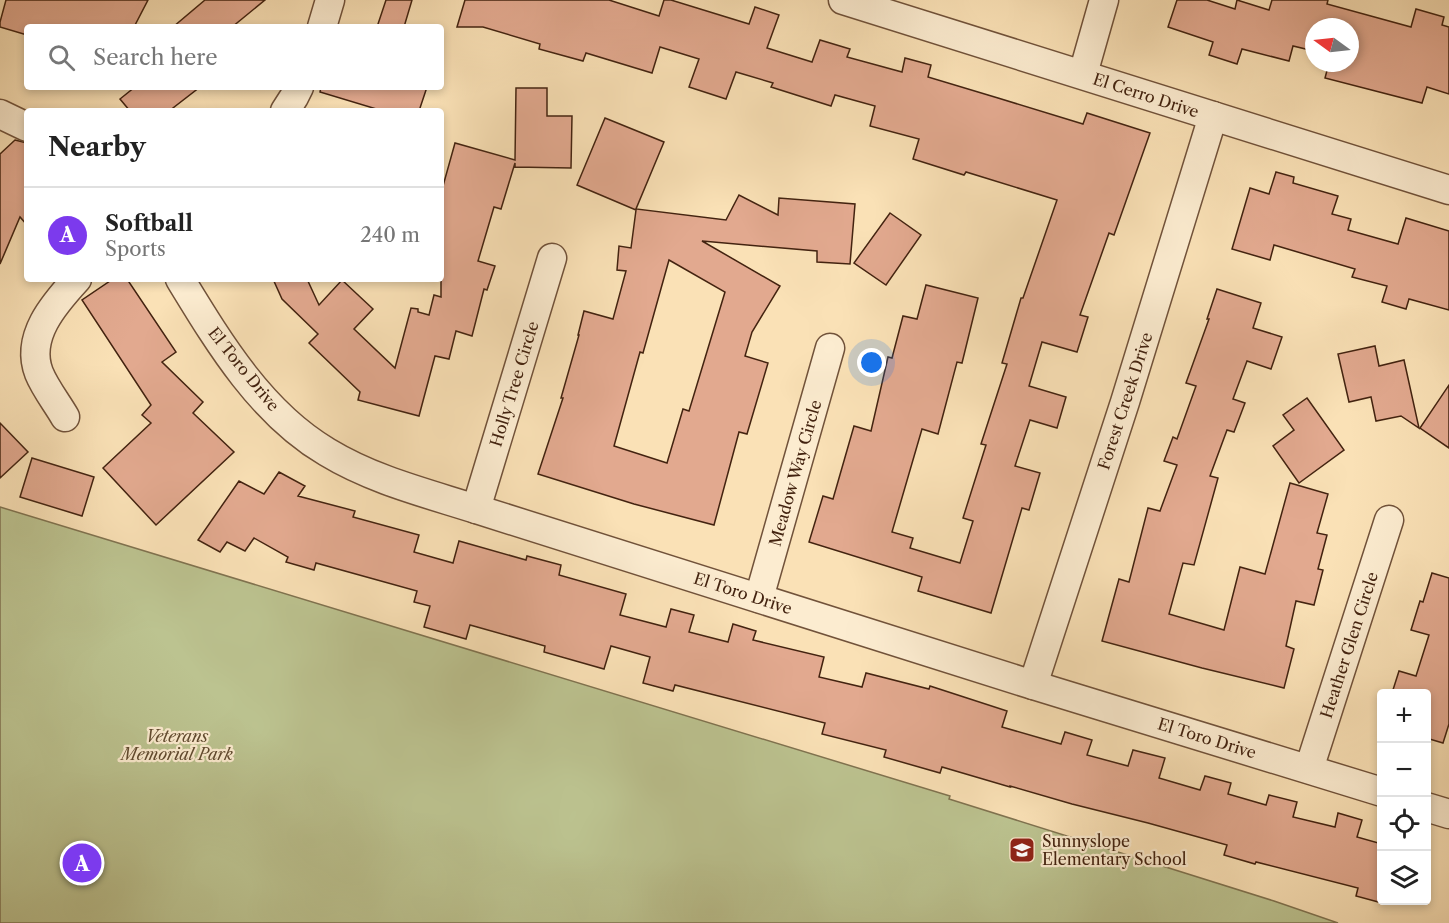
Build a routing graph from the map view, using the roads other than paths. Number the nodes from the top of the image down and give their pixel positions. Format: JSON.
{"nodes":[{"id":1,"x":330,"y":0,"type":"edge"},
{"id":2,"x":843,"y":0,"type":"edge"},
{"id":3,"x":1104,"y":0,"type":"edge"},
{"id":4,"x":323,"y":24,"type":"edge"},
{"id":5,"x":1083,"y":74,"type":"junction"},
{"id":6,"x":298,"y":90,"type":"edge"},
{"id":7,"x":287,"y":108,"type":"edge"},
{"id":8,"x":0,"y":114,"type":"edge"},
{"id":9,"x":1213,"y":116,"type":"junction"},
{"id":10,"x":24,"y":126,"type":"edge"},
{"id":11,"x":1449,"y":190,"type":"edge"},
{"id":12,"x":552,"y":258,"type":"dead end"},
{"id":13,"x":74,"y":282,"type":"edge"},
{"id":14,"x":182,"y":282,"type":"edge"},
{"id":15,"x":830,"y":348,"type":"dead end"},
{"id":16,"x":65,"y":417,"type":"dead end"},
{"id":17,"x":476,"y":509,"type":"junction"},
{"id":18,"x":1389,"y":520,"type":"dead end"},
{"id":19,"x":759,"y":598,"type":"junction"},
{"id":20,"x":1033,"y":685,"type":"junction"},
{"id":21,"x":1310,"y":769,"type":"junction"},
{"id":22,"x":1377,"y":790,"type":"edge"},
{"id":23,"x":1431,"y":809,"type":"edge"},
{"id":24,"x":1449,"y":814,"type":"edge"}],
"edges":[{"from":1,"to":4,"type":"street"},
{"from":2,"to":5,"type":"street","name":"El Cerro Drive"},
{"from":3,"to":5,"type":"street"},
{"from":5,"to":9,"type":"street","name":"El Cerro Drive"},
{"from":6,"to":7,"type":"street"},
{"from":8,"to":10,"type":"street"},
{"from":9,"to":11,"type":"street","name":"El Cerro Drive"},
{"from":9,"to":20,"type":"street","name":"Forest Creek Drive"},
{"from":12,"to":17,"type":"street","name":"Holly Tree Circle"},
{"from":13,"to":16,"type":"street"},
{"from":14,"to":17,"type":"street","name":"El Toro Drive"},
{"from":15,"to":19,"type":"street","name":"Meadow Way Circle"},
{"from":17,"to":19,"type":"street","name":"El Toro Drive"},
{"from":18,"to":21,"type":"street","name":"Heather Glen Circle"},
{"from":19,"to":20,"type":"street","name":"El Toro Drive"},
{"from":20,"to":21,"type":"street","name":"El Toro Drive"},
{"from":21,"to":22,"type":"street","name":"El Toro Drive"},
{"from":23,"to":24,"type":"street"}]}
